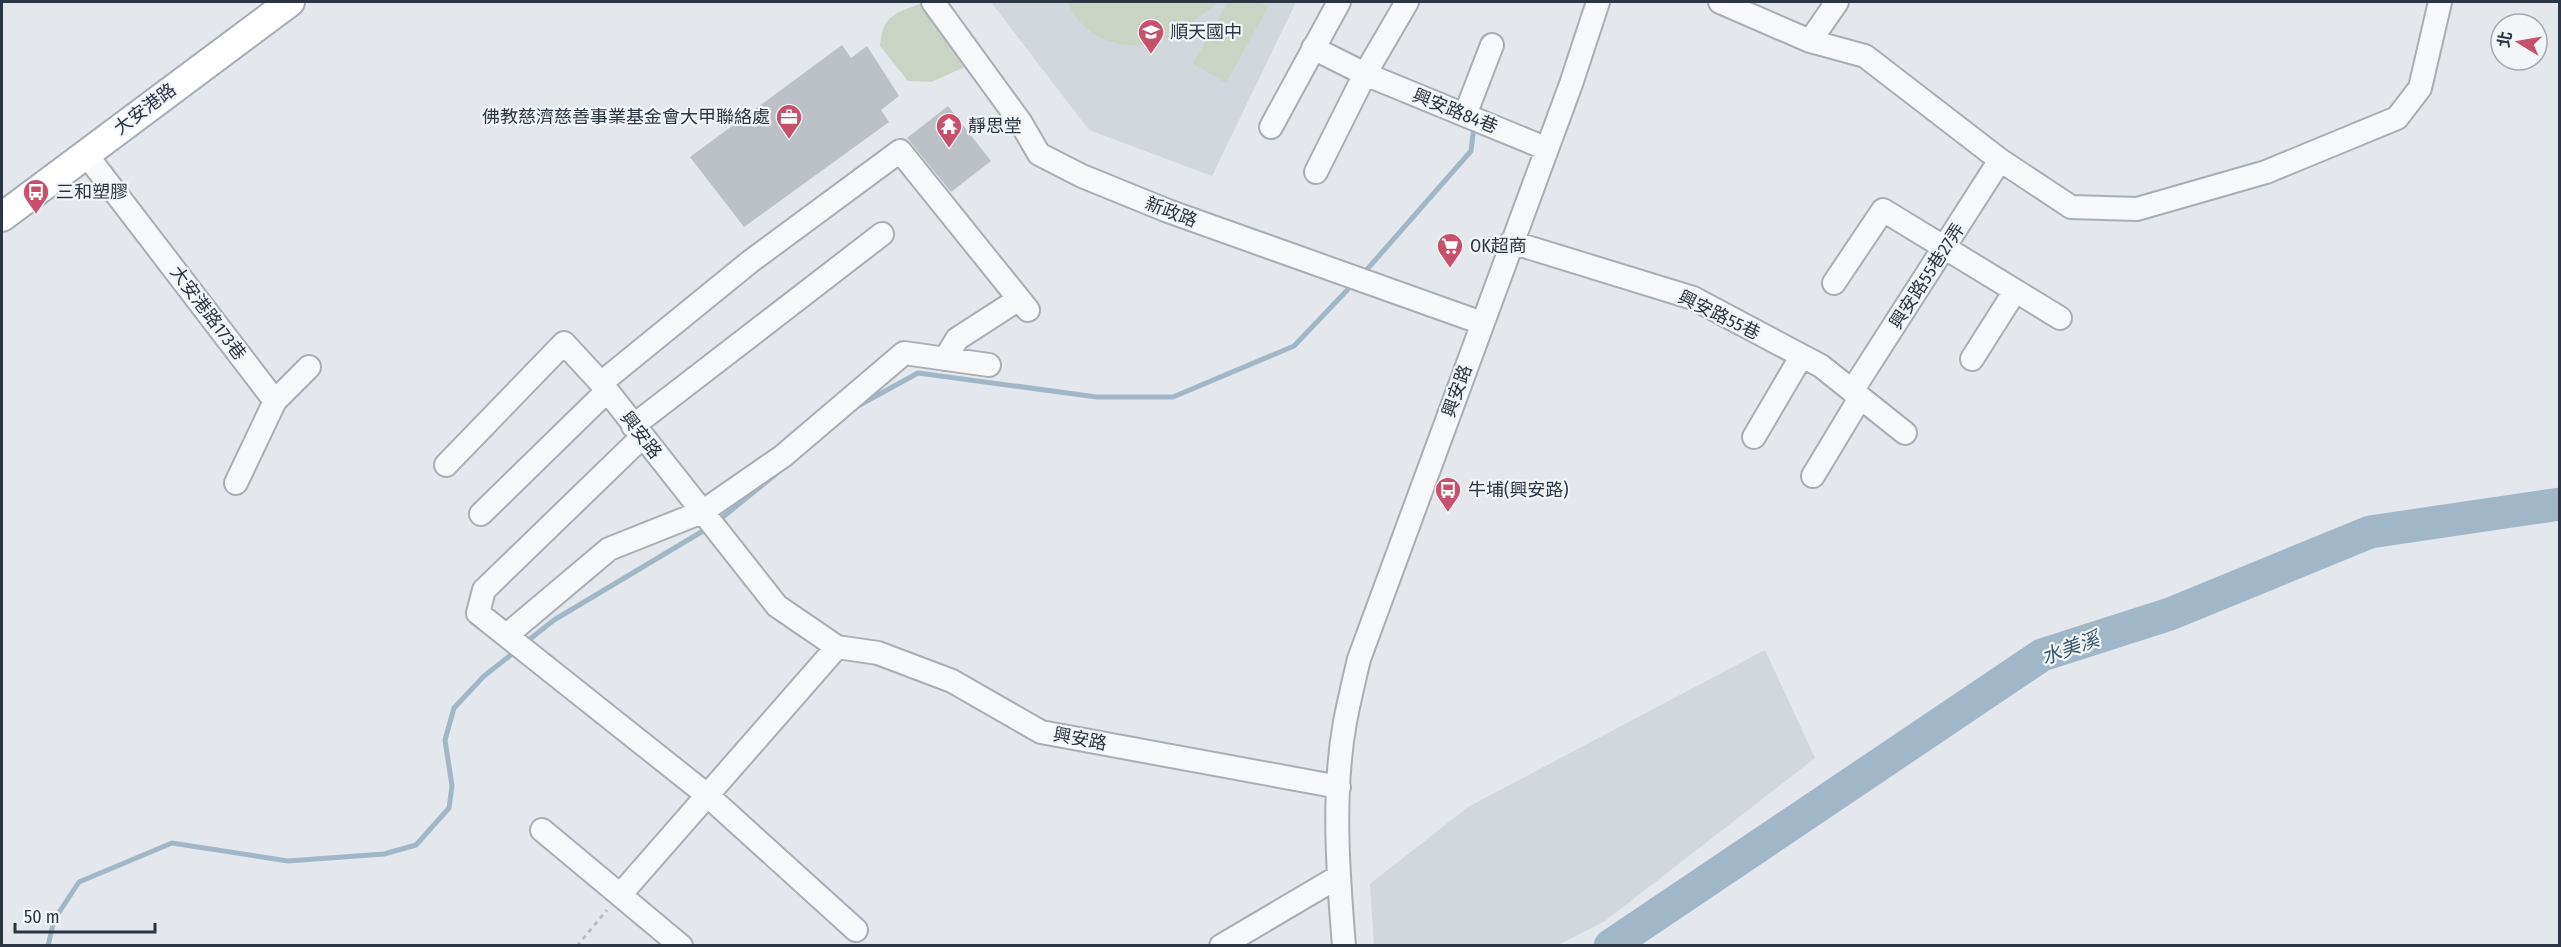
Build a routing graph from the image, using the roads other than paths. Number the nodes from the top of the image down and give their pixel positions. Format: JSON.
{"nodes":[{"id":1,"x":290,"y":2,"type":"edge"},
{"id":2,"x":933,"y":2,"type":"edge"},
{"id":3,"x":1339,"y":2,"type":"edge"},
{"id":4,"x":1407,"y":2,"type":"edge"},
{"id":5,"x":1598,"y":2,"type":"edge"},
{"id":6,"x":1720,"y":2,"type":"edge"},
{"id":7,"x":1837,"y":2,"type":"edge"},
{"id":8,"x":2440,"y":2,"type":"edge"},
{"id":9,"x":1810,"y":41,"type":"junction"},
{"id":10,"x":1492,"y":45,"type":"dead end"},
{"id":11,"x":1313,"y":48,"type":"junction"},
{"id":12,"x":1365,"y":74,"type":"junction"},
{"id":13,"x":1465,"y":115,"type":"junction"},
{"id":14,"x":1271,"y":127,"type":"dead end"},
{"id":15,"x":1545,"y":148,"type":"junction"},
{"id":16,"x":85,"y":153,"type":"junction"},
{"id":17,"x":2000,"y":160,"type":"junction"},
{"id":18,"x":1316,"y":172,"type":"dead end"},
{"id":19,"x":2,"y":217,"type":"edge"},
{"id":20,"x":882,"y":234,"type":"dead end"},
{"id":21,"x":1511,"y":242,"type":"junction"},
{"id":22,"x":1944,"y":249,"type":"junction"},
{"id":23,"x":1834,"y":283,"type":"dead end"},
{"id":24,"x":2015,"y":291,"type":"junction"},
{"id":25,"x":2060,"y":318,"type":"dead end"},
{"id":26,"x":1482,"y":323,"type":"junction"},
{"id":27,"x":1801,"y":357,"type":"junction"},
{"id":28,"x":945,"y":358,"type":"junction"},
{"id":29,"x":1971,"y":359,"type":"dead end"},
{"id":30,"x":989,"y":365,"type":"dead end"},
{"id":31,"x":309,"y":367,"type":"dead end"},
{"id":32,"x":604,"y":387,"type":"junction"},
{"id":33,"x":1856,"y":394,"type":"junction"},
{"id":34,"x":275,"y":401,"type":"junction"},
{"id":35,"x":638,"y":432,"type":"junction"},
{"id":36,"x":1905,"y":433,"type":"dead end"},
{"id":37,"x":1754,"y":437,"type":"dead end"},
{"id":38,"x":446,"y":465,"type":"dead end"},
{"id":39,"x":1813,"y":476,"type":"dead end"},
{"id":40,"x":236,"y":483,"type":"dead end"},
{"id":41,"x":702,"y":512,"type":"junction"},
{"id":42,"x":481,"y":514,"type":"dead end"},
{"id":43,"x":508,"y":634,"type":"junction"},
{"id":44,"x":837,"y":647,"type":"junction"},
{"id":45,"x":1339,"y":787,"type":"junction"},
{"id":46,"x":707,"y":795,"type":"junction"},
{"id":47,"x":542,"y":830,"type":"dead end"},
{"id":48,"x":1338,"y":877,"type":"junction"},
{"id":49,"x":620,"y":895,"type":"junction"},
{"id":50,"x":856,"y":930,"type":"dead end"},
{"id":51,"x":681,"y":945,"type":"edge"},
{"id":52,"x":1221,"y":945,"type":"edge"},
{"id":53,"x":1344,"y":945,"type":"edge"}],
"edges":[{"from":1,"to":16,"type":"main road","name":"大安港路"},
{"from":2,"to":26,"type":"street","name":"新政路"},
{"from":3,"to":11,"type":"street"},
{"from":4,"to":12,"type":"street"},
{"from":5,"to":15,"type":"street","name":"興安路"},
{"from":6,"to":9,"type":"street"},
{"from":7,"to":9,"type":"street"},
{"from":8,"to":17,"type":"street"},
{"from":9,"to":17,"type":"street"},
{"from":10,"to":13,"type":"street"},
{"from":11,"to":12,"type":"street","name":"興安路84巷"},
{"from":11,"to":14,"type":"street"},
{"from":12,"to":13,"type":"street","name":"興安路84巷"},
{"from":12,"to":18,"type":"street"},
{"from":13,"to":15,"type":"street","name":"興安路84巷"},
{"from":15,"to":21,"type":"street","name":"興安路"},
{"from":16,"to":19,"type":"main road","name":"大安港路"},
{"from":16,"to":34,"type":"street","name":"大安港路173巷"},
{"from":17,"to":22,"type":"street","name":"興安路55巷27弄"},
{"from":20,"to":35,"type":"street"},
{"from":21,"to":26,"type":"street","name":"興安路"},
{"from":21,"to":27,"type":"street","name":"興安路55巷"},
{"from":22,"to":23,"type":"street"},
{"from":22,"to":24,"type":"street"},
{"from":22,"to":33,"type":"street","name":"興安路55巷27弄"},
{"from":24,"to":25,"type":"street"},
{"from":24,"to":29,"type":"street"},
{"from":26,"to":45,"type":"street","name":"興安路"},
{"from":27,"to":33,"type":"street","name":"興安路55巷"},
{"from":27,"to":37,"type":"street"},
{"from":28,"to":30,"type":"street"},
{"from":28,"to":32,"type":"street"},
{"from":28,"to":41,"type":"street"},
{"from":31,"to":34,"type":"street"},
{"from":32,"to":35,"type":"street","name":"興安路"},
{"from":32,"to":38,"type":"street","name":"興安路"},
{"from":32,"to":42,"type":"street"},
{"from":33,"to":36,"type":"street","name":"興安路55巷"},
{"from":33,"to":39,"type":"street","name":"興安路55巷27弄"},
{"from":34,"to":40,"type":"street"},
{"from":35,"to":41,"type":"street","name":"興安路"},
{"from":35,"to":43,"type":"street"},
{"from":41,"to":43,"type":"street"},
{"from":41,"to":44,"type":"street","name":"興安路"},
{"from":43,"to":46,"type":"street"},
{"from":44,"to":45,"type":"street","name":"興安路"},
{"from":44,"to":46,"type":"street"},
{"from":45,"to":48,"type":"street","name":"興安路"},
{"from":46,"to":49,"type":"street"},
{"from":46,"to":50,"type":"street"},
{"from":47,"to":49,"type":"street"},
{"from":48,"to":52,"type":"street"},
{"from":48,"to":53,"type":"street","name":"興安路"},
{"from":49,"to":51,"type":"street"}]}
